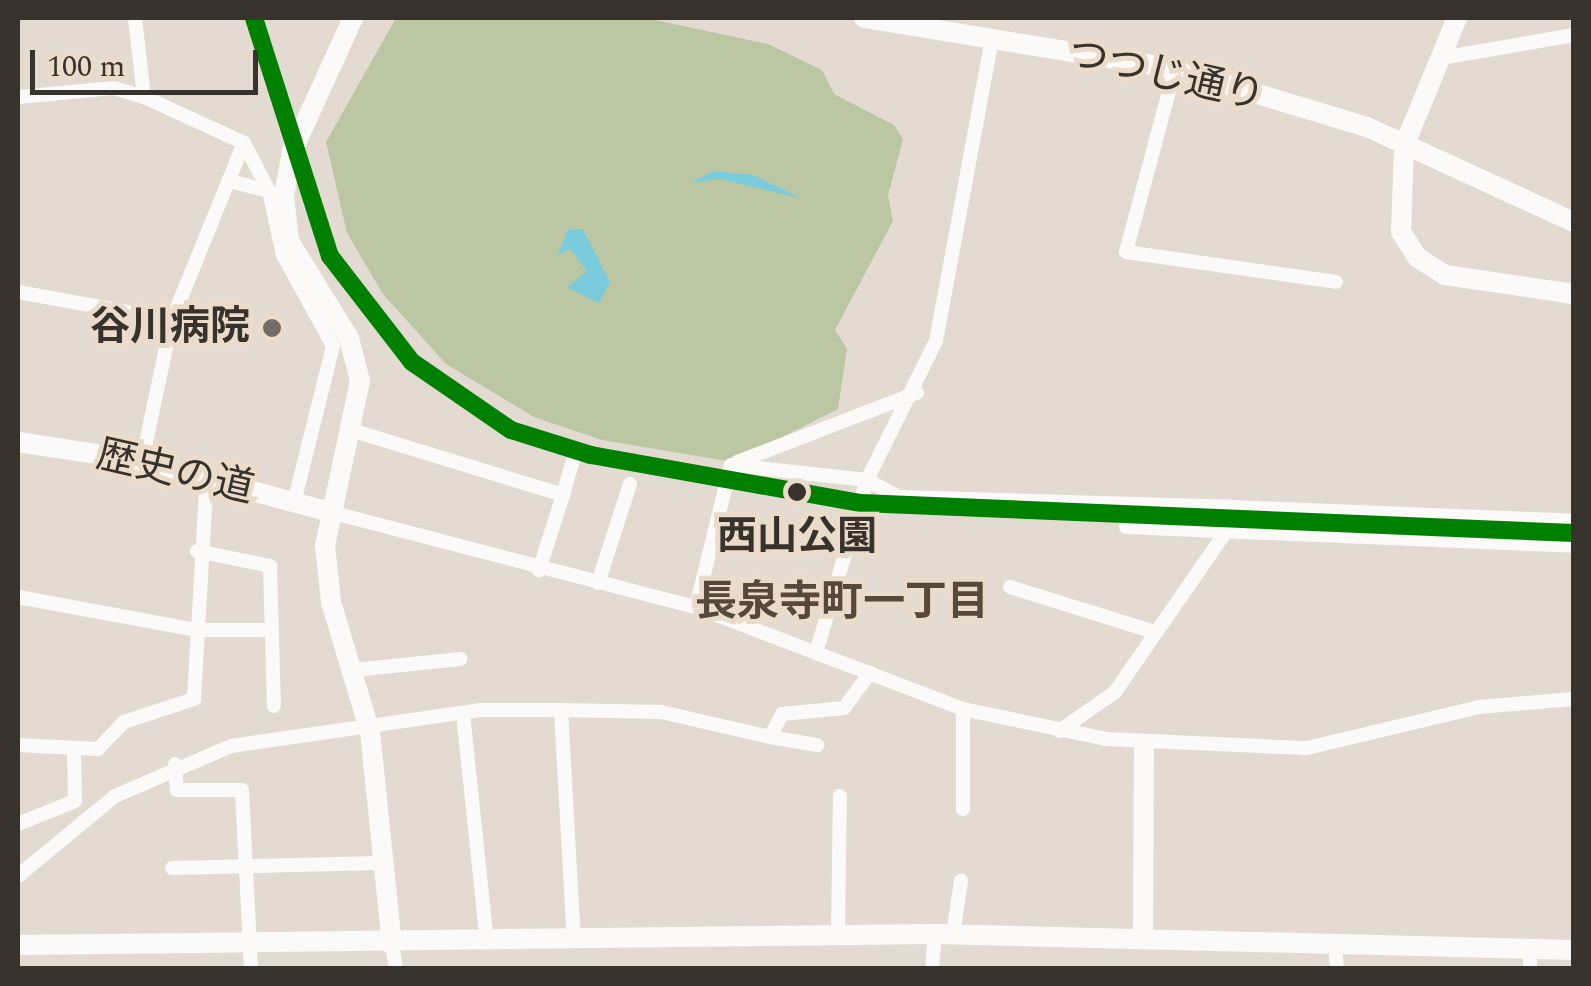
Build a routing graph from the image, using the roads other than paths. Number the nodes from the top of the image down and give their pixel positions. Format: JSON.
{"nodes":[{"id":1,"x":353,"y":18,"type":"edge"},
{"id":2,"x":864,"y":18,"type":"edge"},
{"id":3,"x":1457,"y":18,"type":"edge"},
{"id":4,"x":141,"y":19,"type":"edge"},
{"id":5,"x":1574,"y":35,"type":"edge"},
{"id":6,"x":992,"y":40,"type":"junction"},
{"id":7,"x":1441,"y":58,"type":"junction"},
{"id":8,"x":1175,"y":70,"type":"junction"},
{"id":9,"x":18,"y":97,"type":"edge"},
{"id":10,"x":144,"y":97,"type":"junction"},
{"id":11,"x":244,"y":143,"type":"junction"},
{"id":12,"x":1404,"y":146,"type":"junction"},
{"id":13,"x":229,"y":181,"type":"junction"},
{"id":14,"x":268,"y":191,"type":"junction"},
{"id":15,"x":1574,"y":222,"type":"edge"},
{"id":16,"x":1336,"y":282,"type":"dead end"},
{"id":17,"x":18,"y":292,"type":"edge"},
{"id":18,"x":1574,"y":294,"type":"edge"},
{"id":19,"x":172,"y":320,"type":"junction"},
{"id":20,"x":917,"y":392,"type":"junction"},
{"id":21,"x":354,"y":432,"type":"junction"},
{"id":22,"x":18,"y":442,"type":"edge"},
{"id":23,"x":142,"y":460,"type":"junction"},
{"id":24,"x":573,"y":460,"type":"dead end"},
{"id":25,"x":732,"y":465,"type":"junction"},
{"id":26,"x":207,"y":476,"type":"junction"},
{"id":27,"x":867,"y":480,"type":"junction"},
{"id":28,"x":630,"y":484,"type":"dead end"},
{"id":29,"x":563,"y":495,"type":"junction"},
{"id":30,"x":294,"y":502,"type":"junction"},
{"id":31,"x":1230,"y":507,"type":"junction"},
{"id":32,"x":330,"y":512,"type":"junction"},
{"id":33,"x":1574,"y":521,"type":"edge"},
{"id":34,"x":1126,"y":527,"type":"dead end"},
{"id":35,"x":1224,"y":533,"type":"junction"},
{"id":36,"x":1574,"y":546,"type":"edge"},
{"id":37,"x":197,"y":551,"type":"junction"},
{"id":38,"x":539,"y":570,"type":"junction"},
{"id":39,"x":598,"y":583,"type":"junction"},
{"id":40,"x":1010,"y":588,"type":"dead end"},
{"id":41,"x":18,"y":597,"type":"edge"},
{"id":42,"x":696,"y":607,"type":"junction"},
{"id":43,"x":196,"y":630,"type":"junction"},
{"id":44,"x":271,"y":630,"type":"junction"},
{"id":45,"x":1151,"y":630,"type":"junction"},
{"id":46,"x":816,"y":653,"type":"junction"},
{"id":47,"x":460,"y":659,"type":"dead end"},
{"id":48,"x":354,"y":670,"type":"junction"},
{"id":49,"x":870,"y":673,"type":"junction"},
{"id":50,"x":1574,"y":700,"type":"edge"},
{"id":51,"x":274,"y":706,"type":"dead end"},
{"id":52,"x":561,"y":710,"type":"junction"},
{"id":53,"x":962,"y":710,"type":"junction"},
{"id":54,"x":463,"y":714,"type":"junction"},
{"id":55,"x":1059,"y":731,"type":"junction"},
{"id":56,"x":370,"y":732,"type":"junction"},
{"id":57,"x":770,"y":737,"type":"junction"},
{"id":58,"x":1144,"y":744,"type":"junction"},
{"id":59,"x":818,"y":745,"type":"dead end"},
{"id":60,"x":18,"y":746,"type":"edge"},
{"id":61,"x":74,"y":749,"type":"junction"},
{"id":62,"x":175,"y":764,"type":"junction"},
{"id":63,"x":840,"y":796,"type":"dead end"},
{"id":64,"x":962,"y":809,"type":"dead end"},
{"id":65,"x":18,"y":824,"type":"edge"},
{"id":66,"x":381,"y":864,"type":"junction"},
{"id":67,"x":244,"y":867,"type":"junction"},
{"id":68,"x":172,"y":868,"type":"dead end"},
{"id":69,"x":18,"y":876,"type":"edge"},
{"id":70,"x":961,"y":882,"type":"dead end"},
{"id":71,"x":838,"y":934,"type":"junction"},
{"id":72,"x":944,"y":934,"type":"junction"},
{"id":73,"x":1143,"y":938,"type":"junction"},
{"id":74,"x":574,"y":940,"type":"junction"},
{"id":75,"x":1335,"y":942,"type":"junction"},
{"id":76,"x":488,"y":943,"type":"junction"},
{"id":77,"x":392,"y":944,"type":"junction"},
{"id":78,"x":18,"y":945,"type":"edge"},
{"id":79,"x":250,"y":946,"type":"junction"},
{"id":80,"x":1574,"y":950,"type":"edge"},
{"id":81,"x":1530,"y":959,"type":"edge"},
{"id":82,"x":251,"y":968,"type":"edge"},
{"id":83,"x":396,"y":968,"type":"edge"},
{"id":84,"x":932,"y":968,"type":"edge"},
{"id":85,"x":1337,"y":968,"type":"edge"}],
"edges":[{"from":1,"to":21,"type":"street"},
{"from":2,"to":6,"type":"street","name":"つつじ通り"},
{"from":3,"to":7,"type":"street"},
{"from":4,"to":10,"type":"street"},
{"from":5,"to":7,"type":"street"},
{"from":6,"to":8,"type":"street","name":"つつじ通り"},
{"from":6,"to":20,"type":"street"},
{"from":7,"to":12,"type":"street"},
{"from":8,"to":12,"type":"street","name":"つつじ通り"},
{"from":8,"to":16,"type":"street"},
{"from":9,"to":10,"type":"street"},
{"from":10,"to":11,"type":"street"},
{"from":11,"to":13,"type":"street"},
{"from":11,"to":14,"type":"street"},
{"from":12,"to":15,"type":"street","name":"つつじ通り"},
{"from":12,"to":18,"type":"street"},
{"from":13,"to":14,"type":"street"},
{"from":13,"to":19,"type":"street"},
{"from":14,"to":30,"type":"street"},
{"from":17,"to":19,"type":"street"},
{"from":19,"to":23,"type":"street"},
{"from":20,"to":25,"type":"street"},
{"from":20,"to":27,"type":"street"},
{"from":21,"to":29,"type":"street"},
{"from":21,"to":32,"type":"street"},
{"from":22,"to":23,"type":"street","name":"歴史の道"},
{"from":23,"to":26,"type":"street","name":"歴史の道"},
{"from":24,"to":29,"type":"street"},
{"from":25,"to":27,"type":"street"},
{"from":25,"to":42,"type":"street"},
{"from":26,"to":30,"type":"street","name":"歴史の道"},
{"from":26,"to":37,"type":"street"},
{"from":27,"to":31,"type":"street"},
{"from":27,"to":46,"type":"street"},
{"from":28,"to":39,"type":"street"},
{"from":29,"to":38,"type":"street"},
{"from":30,"to":32,"type":"street","name":"歴史の道"},
{"from":31,"to":33,"type":"street"},
{"from":31,"to":35,"type":"street"},
{"from":32,"to":38,"type":"street"},
{"from":32,"to":48,"type":"street"},
{"from":34,"to":35,"type":"street"},
{"from":35,"to":36,"type":"street"},
{"from":35,"to":45,"type":"street"},
{"from":37,"to":43,"type":"street"},
{"from":37,"to":44,"type":"street"},
{"from":38,"to":39,"type":"street"},
{"from":39,"to":42,"type":"street"},
{"from":40,"to":45,"type":"street"},
{"from":41,"to":43,"type":"street"},
{"from":42,"to":46,"type":"street"},
{"from":43,"to":44,"type":"street"},
{"from":43,"to":61,"type":"street"},
{"from":44,"to":51,"type":"street"},
{"from":45,"to":55,"type":"street"},
{"from":46,"to":49,"type":"street"},
{"from":47,"to":48,"type":"street"},
{"from":48,"to":56,"type":"street"},
{"from":49,"to":53,"type":"street"},
{"from":49,"to":57,"type":"street"},
{"from":50,"to":58,"type":"street"},
{"from":52,"to":54,"type":"street"},
{"from":52,"to":57,"type":"street"},
{"from":52,"to":74,"type":"street"},
{"from":53,"to":55,"type":"street"},
{"from":53,"to":64,"type":"street"},
{"from":54,"to":56,"type":"street"},
{"from":54,"to":76,"type":"street"},
{"from":55,"to":58,"type":"street"},
{"from":56,"to":62,"type":"street"},
{"from":56,"to":66,"type":"street"},
{"from":57,"to":59,"type":"street"},
{"from":58,"to":73,"type":"street"},
{"from":60,"to":61,"type":"street"},
{"from":61,"to":65,"type":"street"},
{"from":62,"to":67,"type":"street"},
{"from":62,"to":69,"type":"street"},
{"from":63,"to":71,"type":"street"},
{"from":66,"to":67,"type":"street"},
{"from":66,"to":77,"type":"street"},
{"from":67,"to":68,"type":"street"},
{"from":67,"to":79,"type":"street"},
{"from":70,"to":72,"type":"street"},
{"from":71,"to":72,"type":"street"},
{"from":71,"to":74,"type":"street"},
{"from":72,"to":73,"type":"street"},
{"from":72,"to":84,"type":"street"},
{"from":73,"to":75,"type":"street"},
{"from":74,"to":76,"type":"street"},
{"from":75,"to":81,"type":"street"},
{"from":75,"to":85,"type":"street"},
{"from":76,"to":77,"type":"street"},
{"from":77,"to":79,"type":"street"},
{"from":77,"to":83,"type":"street"},
{"from":78,"to":79,"type":"street"},
{"from":79,"to":82,"type":"street"},
{"from":80,"to":81,"type":"street"}]}
